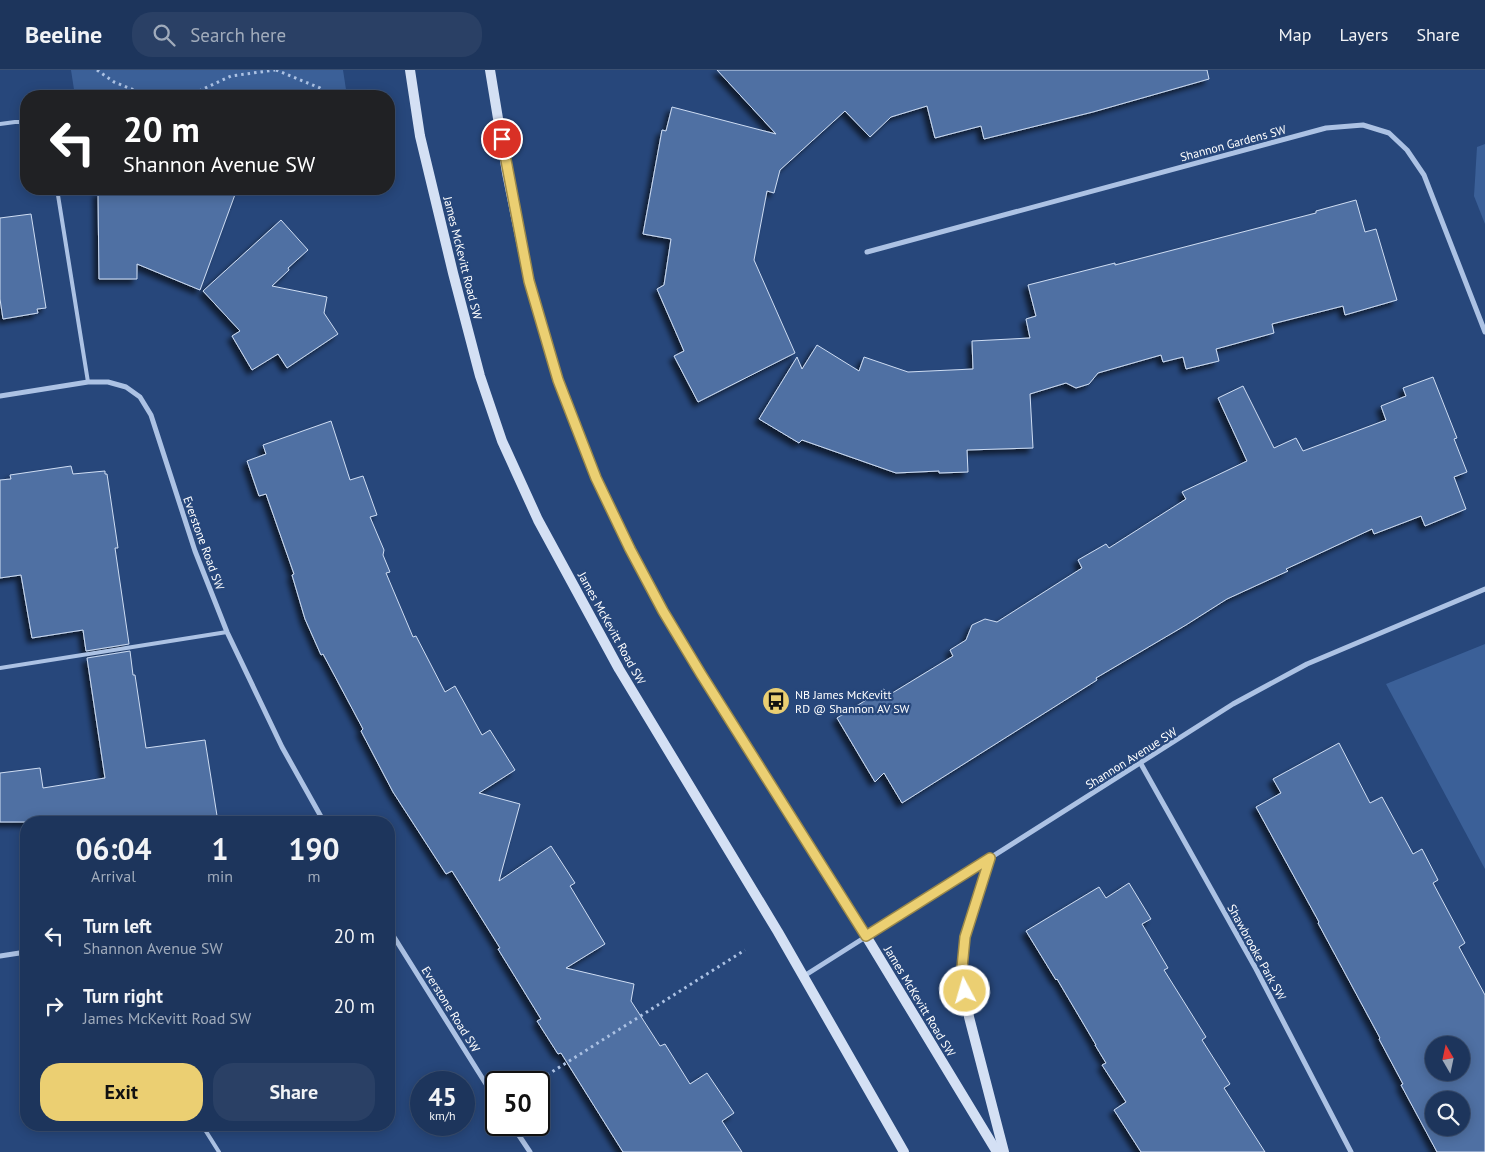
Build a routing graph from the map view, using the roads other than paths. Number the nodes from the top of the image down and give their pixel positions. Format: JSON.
{"nodes":[{"id":1,"x":410,"y":70,"type":"edge"},
{"id":2,"x":490,"y":70,"type":"edge"},
{"id":3,"x":20,"y":122,"type":"edge"},
{"id":4,"x":0,"y":124,"type":"edge"},
{"id":5,"x":58,"y":195,"type":"edge"},
{"id":6,"x":867,"y":252,"type":"dead end"},
{"id":7,"x":1485,"y":332,"type":"edge"},
{"id":8,"x":88,"y":382,"type":"junction"},
{"id":9,"x":0,"y":396,"type":"edge"},
{"id":10,"x":1485,"y":589,"type":"edge"},
{"id":11,"x":227,"y":632,"type":"junction"},
{"id":12,"x":0,"y":668,"type":"edge"},
{"id":13,"x":1141,"y":764,"type":"junction"},
{"id":14,"x":321,"y":816,"type":"edge"},
{"id":15,"x":990,"y":858,"type":"junction"},
{"id":16,"x":866,"y":936,"type":"junction"},
{"id":17,"x":395,"y":939,"type":"edge"},
{"id":18,"x":20,"y":953,"type":"edge"},
{"id":19,"x":0,"y":956,"type":"edge"},
{"id":20,"x":804,"y":976,"type":"junction"},
{"id":21,"x":485,"y":1082,"type":"edge"},
{"id":22,"x":206,"y":1131,"type":"edge"},
{"id":23,"x":519,"y":1136,"type":"edge"},
{"id":24,"x":219,"y":1152,"type":"edge"},
{"id":25,"x":530,"y":1152,"type":"edge"},
{"id":26,"x":904,"y":1152,"type":"edge"},
{"id":27,"x":997,"y":1152,"type":"edge"},
{"id":28,"x":1004,"y":1152,"type":"edge"},
{"id":29,"x":1351,"y":1152,"type":"edge"}],
"edges":[{"from":1,"to":20,"type":"main road","name":"James McKevitt Road SW"},
{"from":2,"to":16,"type":"main road","name":"James McKevitt Road SW"},
{"from":3,"to":4,"type":"lane"},
{"from":5,"to":8,"type":"lane"},
{"from":6,"to":7,"type":"street","name":"Shannon Gardens SW"},
{"from":8,"to":9,"type":"street","name":"Everstone Road SW"},
{"from":8,"to":11,"type":"street","name":"Everstone Road SW"},
{"from":10,"to":13,"type":"street","name":"Shannon Avenue SW"},
{"from":11,"to":12,"type":"lane"},
{"from":11,"to":14,"type":"street","name":"Everstone Road SW"},
{"from":13,"to":15,"type":"street","name":"Shannon Avenue SW"},
{"from":13,"to":29,"type":"street","name":"Shawbrooke Park SW"},
{"from":15,"to":16,"type":"street","name":"Shannon Avenue SW"},
{"from":15,"to":28,"type":"main road"},
{"from":16,"to":20,"type":"street","name":"Shannon Avenue SW"},
{"from":16,"to":27,"type":"main road","name":"James McKevitt Road SW"},
{"from":17,"to":21,"type":"street","name":"Everstone Road SW"},
{"from":18,"to":19,"type":"street"},
{"from":20,"to":26,"type":"main road","name":"James McKevitt Road SW"},
{"from":22,"to":24,"type":"lane"},
{"from":23,"to":25,"type":"street"}]}
